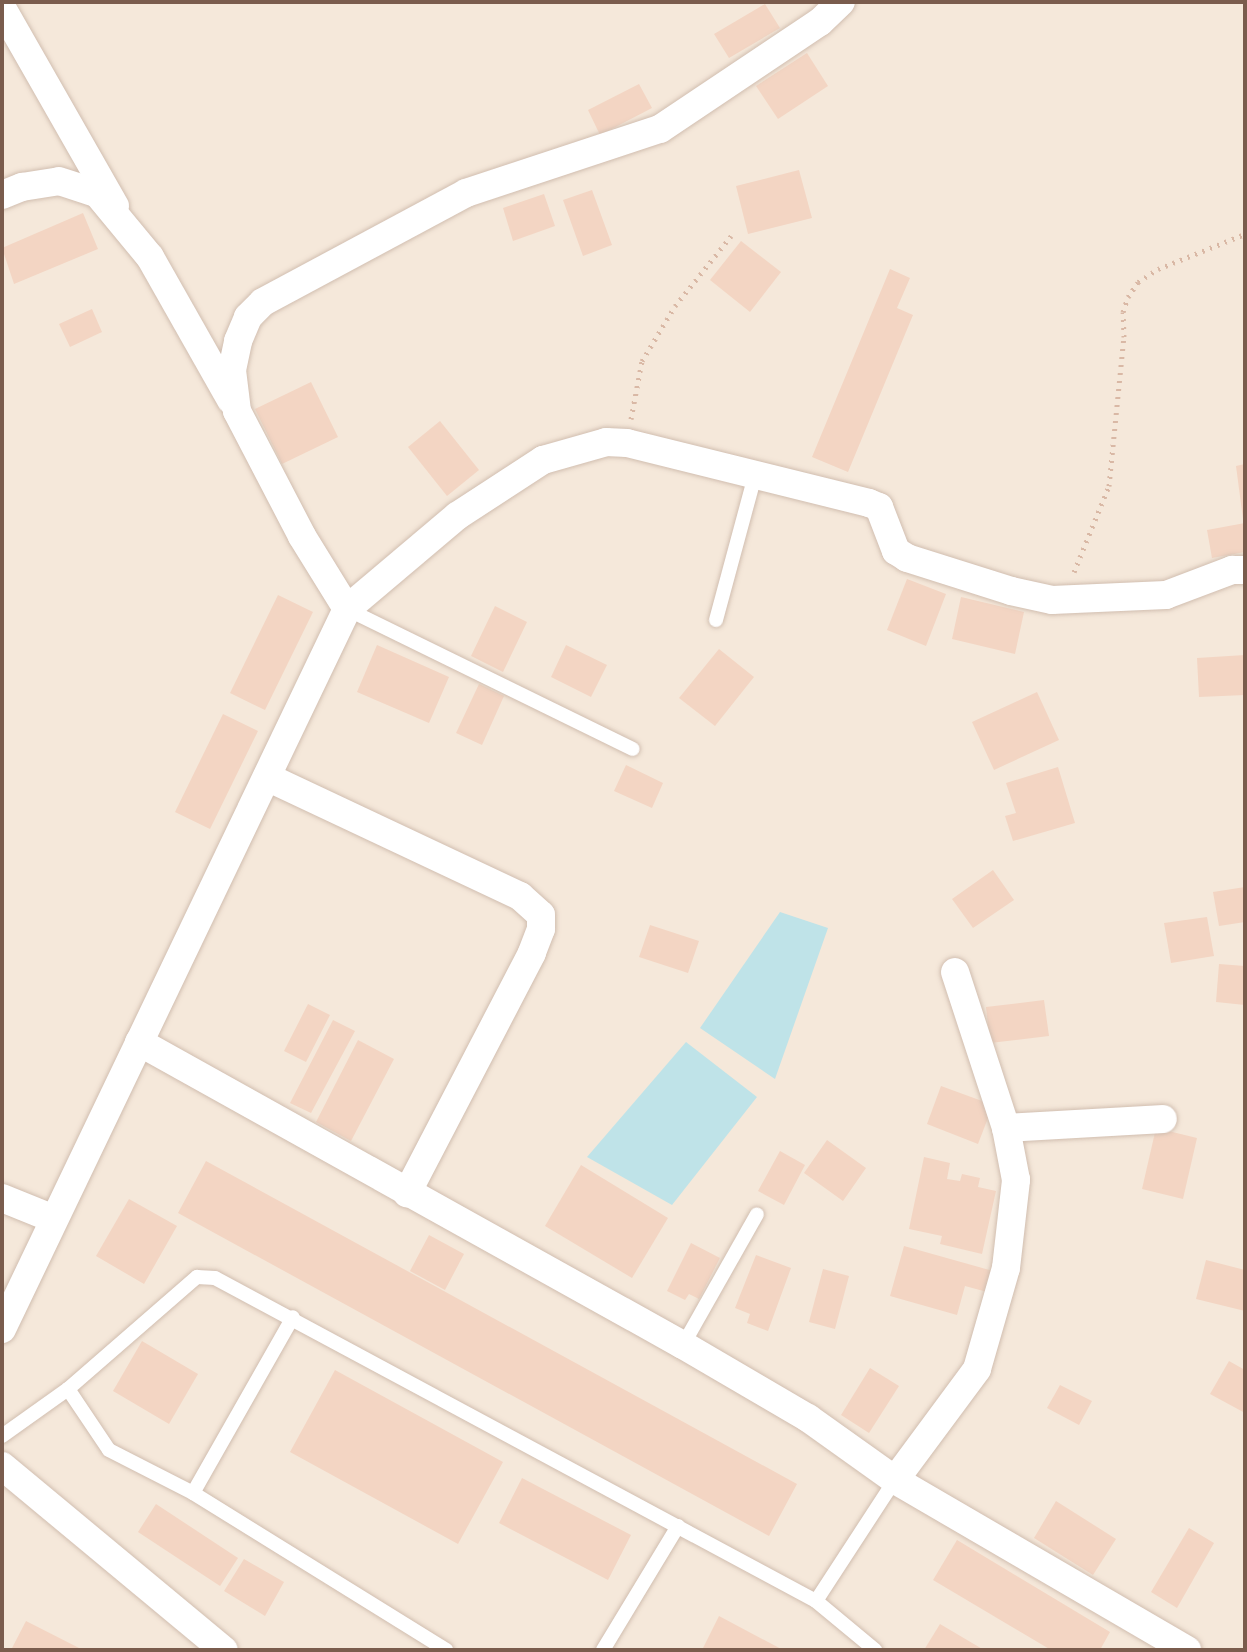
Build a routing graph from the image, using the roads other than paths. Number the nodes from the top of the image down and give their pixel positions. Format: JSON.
{"nodes":[{"id":1,"x":841,"y":2,"type":"edge"},
{"id":2,"x":2,"y":8,"type":"edge"},
{"id":3,"x":2,"y":195,"type":"edge"},
{"id":4,"x":123,"y":221,"type":"junction"},
{"id":5,"x":237,"y":411,"type":"junction"},
{"id":6,"x":755,"y":475,"type":"junction"},
{"id":7,"x":1245,"y":570,"type":"edge"},
{"id":8,"x":347,"y":609,"type":"junction"},
{"id":9,"x":716,"y":620,"type":"dead end"},
{"id":10,"x":633,"y":749,"type":"dead end"},
{"id":11,"x":267,"y":777,"type":"junction"},
{"id":12,"x":955,"y":972,"type":"dead end"},
{"id":13,"x":139,"y":1042,"type":"junction"},
{"id":14,"x":1163,"y":1119,"type":"dead end"},
{"id":15,"x":1006,"y":1128,"type":"junction"},
{"id":16,"x":407,"y":1193,"type":"junction"},
{"id":17,"x":2,"y":1198,"type":"edge"},
{"id":18,"x":757,"y":1214,"type":"dead end"},
{"id":19,"x":54,"y":1219,"type":"junction"},
{"id":20,"x":293,"y":1317,"type":"junction"},
{"id":21,"x":2,"y":1329,"type":"edge"},
{"id":22,"x":683,"y":1345,"type":"junction"},
{"id":23,"x":68,"y":1389,"type":"junction"},
{"id":24,"x":2,"y":1436,"type":"edge"},
{"id":25,"x":2,"y":1466,"type":"edge"},
{"id":26,"x":895,"y":1480,"type":"junction"},
{"id":27,"x":193,"y":1493,"type":"junction"},
{"id":28,"x":678,"y":1526,"type":"junction"},
{"id":29,"x":816,"y":1601,"type":"junction"},
{"id":30,"x":224,"y":1650,"type":"edge"},
{"id":31,"x":446,"y":1650,"type":"edge"},
{"id":32,"x":603,"y":1650,"type":"edge"},
{"id":33,"x":875,"y":1650,"type":"edge"},
{"id":34,"x":1187,"y":1650,"type":"edge"}],
"edges":[{"from":1,"to":5,"type":"street"},
{"from":2,"to":4,"type":"street"},
{"from":3,"to":4,"type":"street"},
{"from":4,"to":5,"type":"street"},
{"from":5,"to":8,"type":"street"},
{"from":6,"to":7,"type":"street"},
{"from":6,"to":8,"type":"street"},
{"from":6,"to":9,"type":"lane"},
{"from":8,"to":10,"type":"lane"},
{"from":8,"to":11,"type":"street"},
{"from":11,"to":13,"type":"street"},
{"from":11,"to":16,"type":"street"},
{"from":12,"to":15,"type":"street"},
{"from":13,"to":16,"type":"street"},
{"from":13,"to":19,"type":"street"},
{"from":14,"to":15,"type":"street"},
{"from":15,"to":26,"type":"street"},
{"from":16,"to":22,"type":"street"},
{"from":17,"to":19,"type":"street"},
{"from":18,"to":22,"type":"lane"},
{"from":19,"to":21,"type":"street"},
{"from":20,"to":23,"type":"lane"},
{"from":20,"to":27,"type":"lane"},
{"from":20,"to":28,"type":"lane"},
{"from":22,"to":26,"type":"street"},
{"from":23,"to":24,"type":"lane"},
{"from":23,"to":27,"type":"lane"},
{"from":25,"to":30,"type":"street"},
{"from":26,"to":29,"type":"lane"},
{"from":26,"to":34,"type":"street"},
{"from":27,"to":31,"type":"lane"},
{"from":28,"to":29,"type":"lane"},
{"from":28,"to":32,"type":"lane"},
{"from":29,"to":33,"type":"lane"}]}
